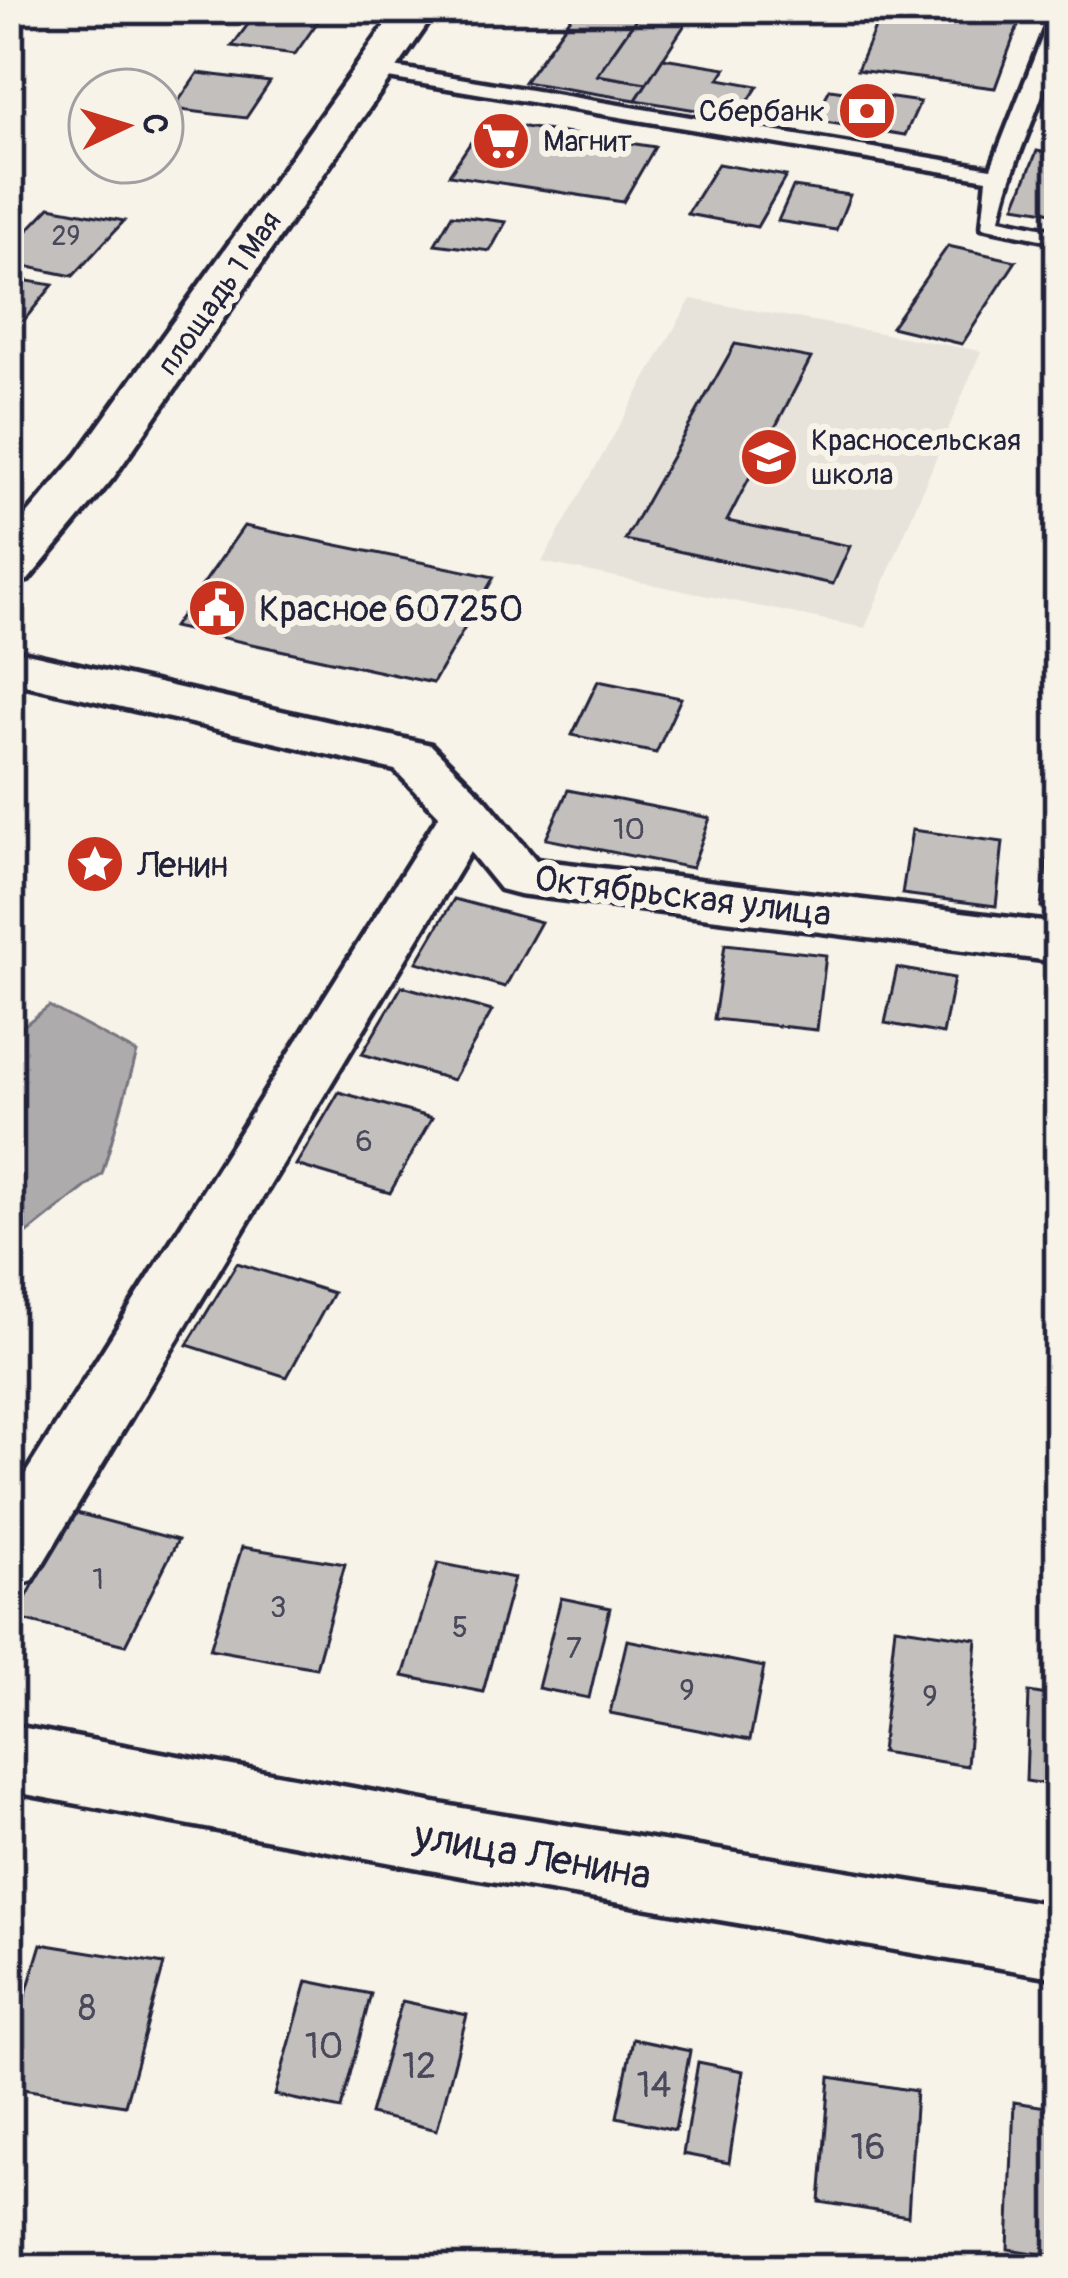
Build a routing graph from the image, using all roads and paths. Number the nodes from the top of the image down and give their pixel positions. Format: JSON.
{"nodes":[{"id":1,"x":418,"y":9,"type":"edge"},
{"id":2,"x":1059,"y":18,"type":"edge"},
{"id":3,"x":376,"y":70,"type":"junction"},
{"id":4,"x":998,"y":175,"type":"junction"},
{"id":5,"x":1059,"y":237,"type":"edge"},
{"id":6,"x":19,"y":545,"type":"edge"},
{"id":7,"x":9,"y":665,"type":"edge"},
{"id":8,"x":467,"y":812,"type":"junction"},
{"id":9,"x":1059,"y":943,"type":"edge"},
{"id":10,"x":9,"y":1558,"type":"edge"},
{"id":11,"x":9,"y":1758,"type":"edge"},
{"id":12,"x":1059,"y":1942,"type":"edge"}],
"edges":[{"from":1,"to":3,"type":"street","name":"площадь 1 Мая"},
{"from":2,"to":4,"type":"lane"},
{"from":3,"to":4,"type":"lane"},
{"from":3,"to":6,"type":"street","name":"площадь 1 Мая"},
{"from":4,"to":5,"type":"lane"},
{"from":7,"to":8,"type":"street","name":"Октябрьская улица"},
{"from":8,"to":9,"type":"street","name":"Октябрьская улица"},
{"from":8,"to":10,"type":"street"},
{"from":11,"to":12,"type":"street","name":"улица Ленина"}]}
